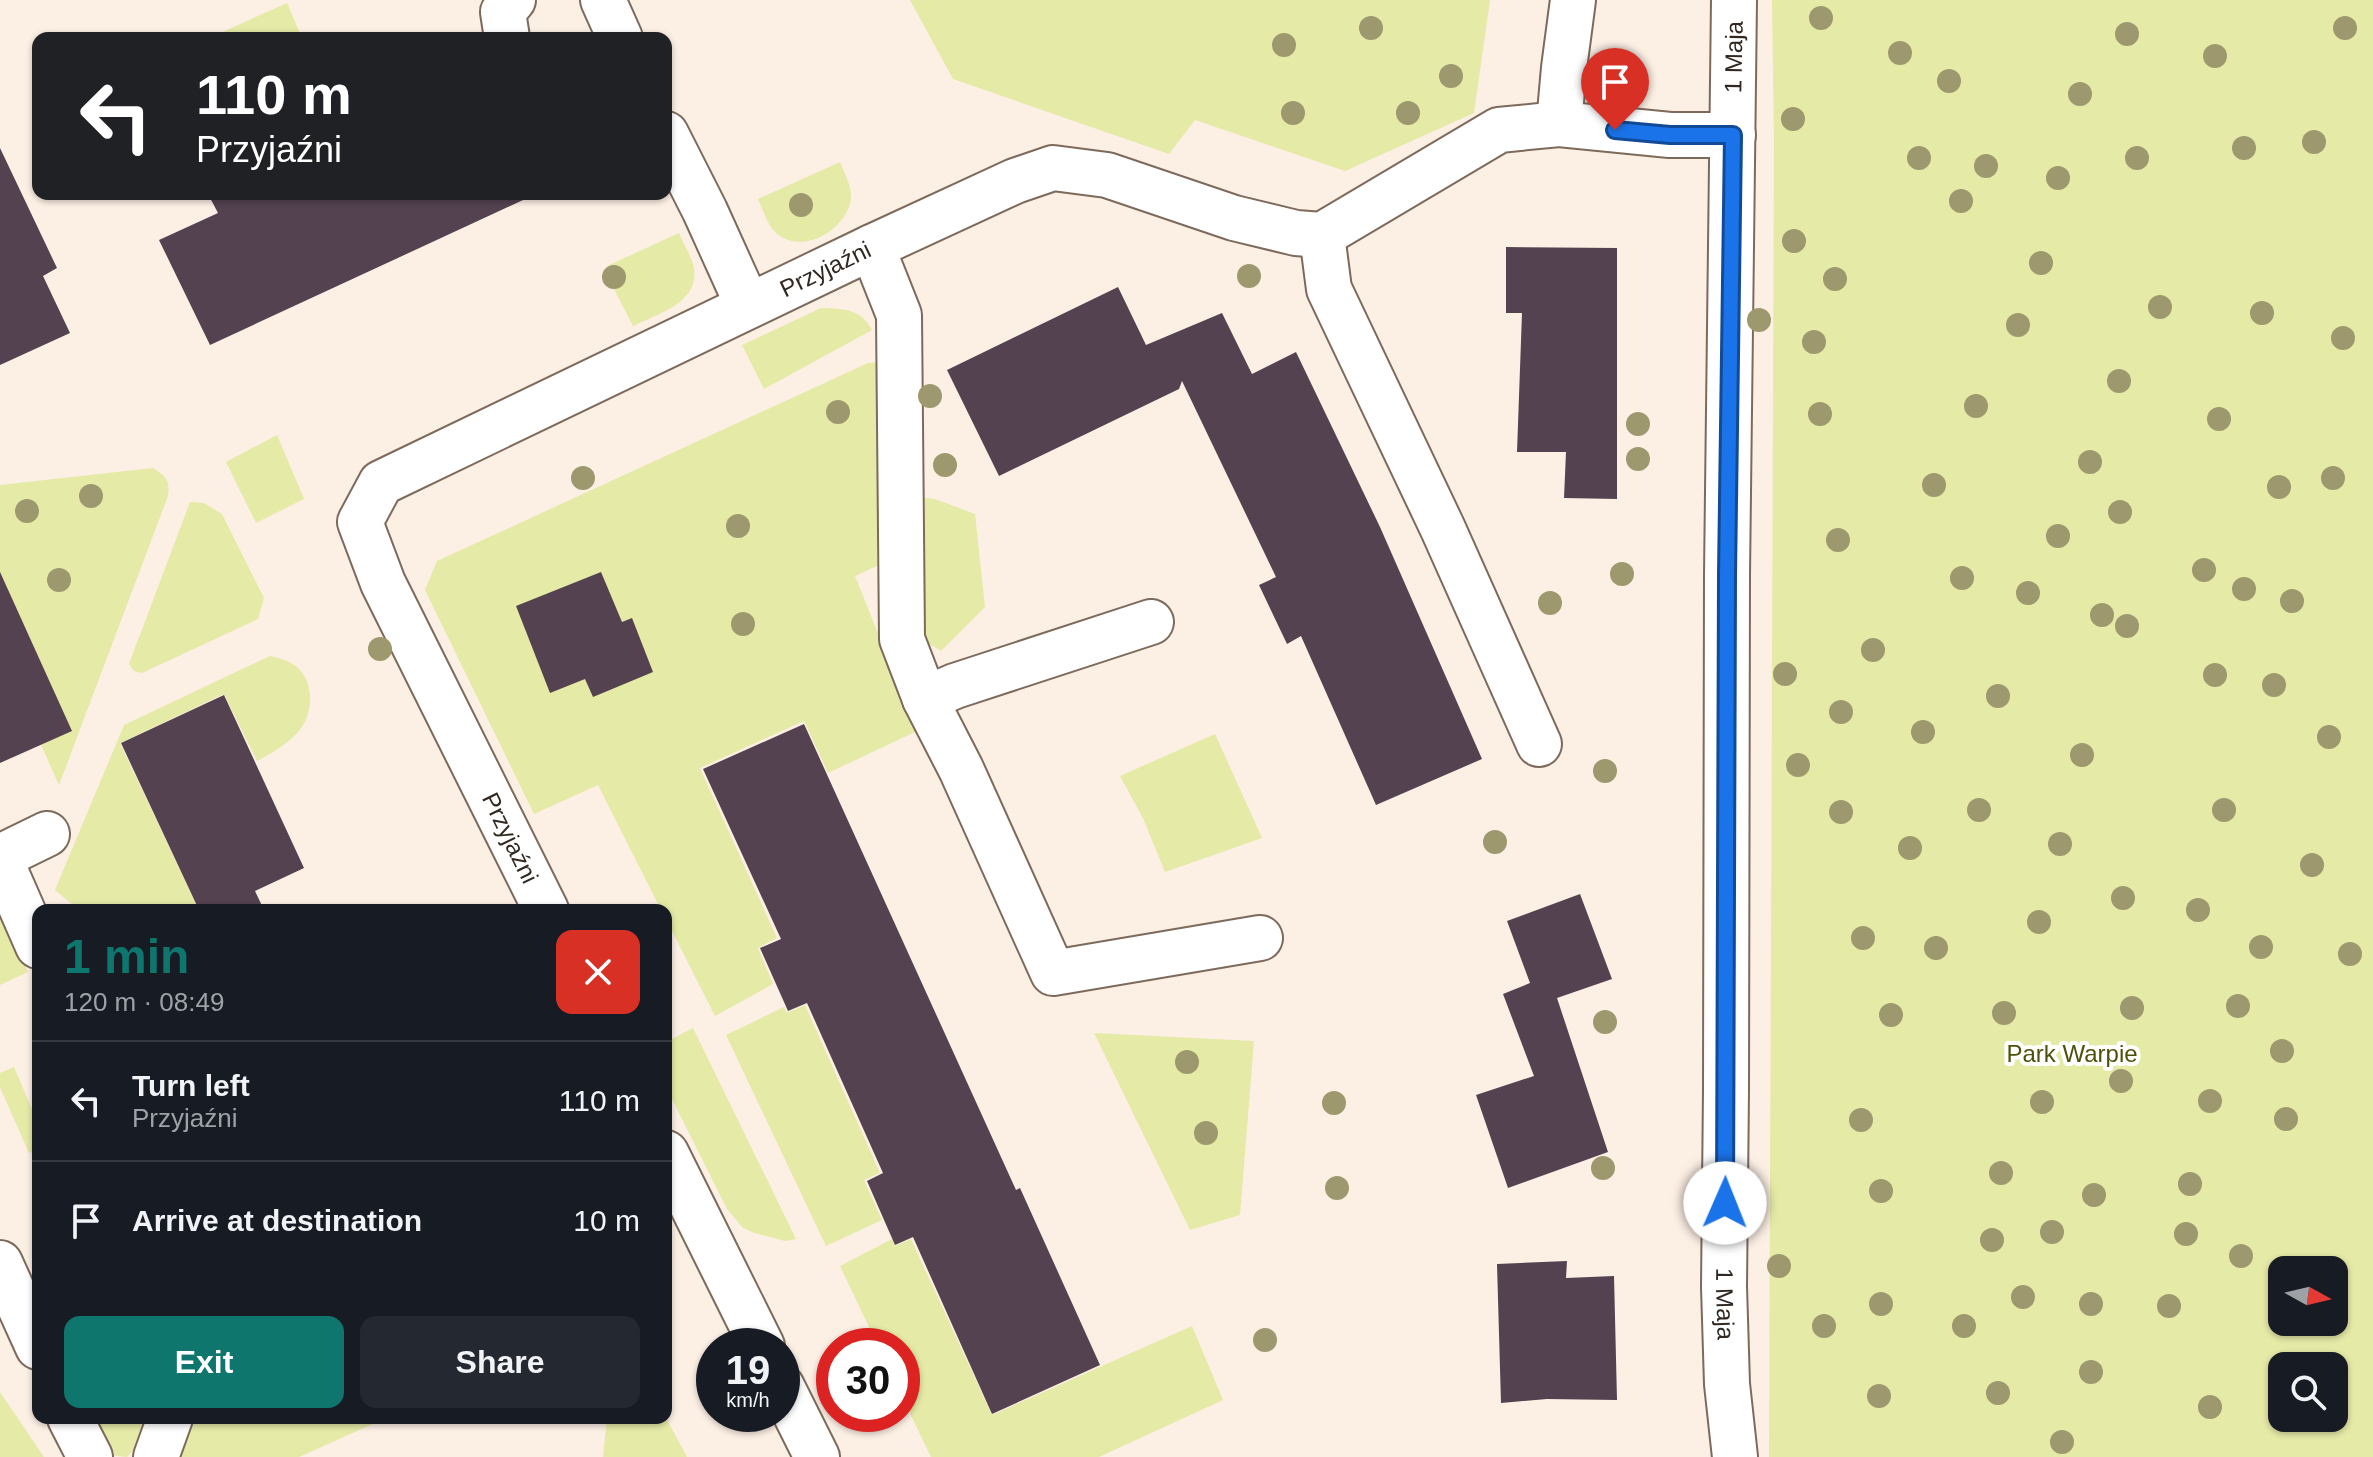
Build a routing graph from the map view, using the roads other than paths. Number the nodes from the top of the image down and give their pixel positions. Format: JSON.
{"nodes":[{"id":1,"x":513,"y":0,"type":"edge"},
{"id":2,"x":1573,"y":0,"type":"edge"},
{"id":3,"x":1734,"y":0,"type":"edge"},
{"id":4,"x":506,"y":32,"type":"edge"},
{"id":5,"x":1559,"y":124,"type":"junction"},
{"id":6,"x":1733,"y":135,"type":"junction"},
{"id":7,"x":672,"y":147,"type":"edge"},
{"id":8,"x":1322,"y":235,"type":"junction"},
{"id":9,"x":872,"y":247,"type":"junction"},
{"id":10,"x":748,"y":306,"type":"junction"},
{"id":11,"x":1151,"y":622,"type":"dead end"},
{"id":12,"x":925,"y":699,"type":"junction"},
{"id":13,"x":1539,"y":744,"type":"dead end"},
{"id":14,"x":47,"y":834,"type":"dead end"},
{"id":15,"x":0,"y":858,"type":"edge"},
{"id":16,"x":543,"y":904,"type":"edge"},
{"id":17,"x":32,"y":932,"type":"edge"},
{"id":18,"x":1260,"y":938,"type":"dead end"},
{"id":19,"x":672,"y":1165,"type":"edge"},
{"id":20,"x":0,"y":1263,"type":"edge"},
{"id":21,"x":753,"y":1328,"type":"edge"},
{"id":22,"x":32,"y":1334,"type":"edge"},
{"id":23,"x":800,"y":1423,"type":"edge"},
{"id":24,"x":73,"y":1424,"type":"edge"},
{"id":25,"x":168,"y":1424,"type":"edge"},
{"id":26,"x":90,"y":1457,"type":"edge"},
{"id":27,"x":156,"y":1457,"type":"edge"},
{"id":28,"x":817,"y":1457,"type":"edge"},
{"id":29,"x":1735,"y":1457,"type":"edge"}],
"edges":[{"from":1,"to":4,"type":"street"},
{"from":2,"to":5,"type":"street"},
{"from":3,"to":6,"type":"street","name":"1 Maja"},
{"from":5,"to":6,"type":"street"},
{"from":5,"to":8,"type":"street"},
{"from":6,"to":29,"type":"street","name":"1 Maja"},
{"from":7,"to":10,"type":"street"},
{"from":8,"to":9,"type":"street","name":"Przyjaźni"},
{"from":8,"to":13,"type":"street"},
{"from":9,"to":10,"type":"street","name":"Przyjaźni"},
{"from":9,"to":12,"type":"street"},
{"from":10,"to":16,"type":"street","name":"Przyjaźni"},
{"from":11,"to":12,"type":"street"},
{"from":12,"to":18,"type":"street"},
{"from":14,"to":15,"type":"street"},
{"from":15,"to":17,"type":"street"},
{"from":19,"to":21,"type":"street"},
{"from":20,"to":22,"type":"street"},
{"from":23,"to":28,"type":"street"},
{"from":24,"to":26,"type":"street"},
{"from":25,"to":27,"type":"street"}]}
